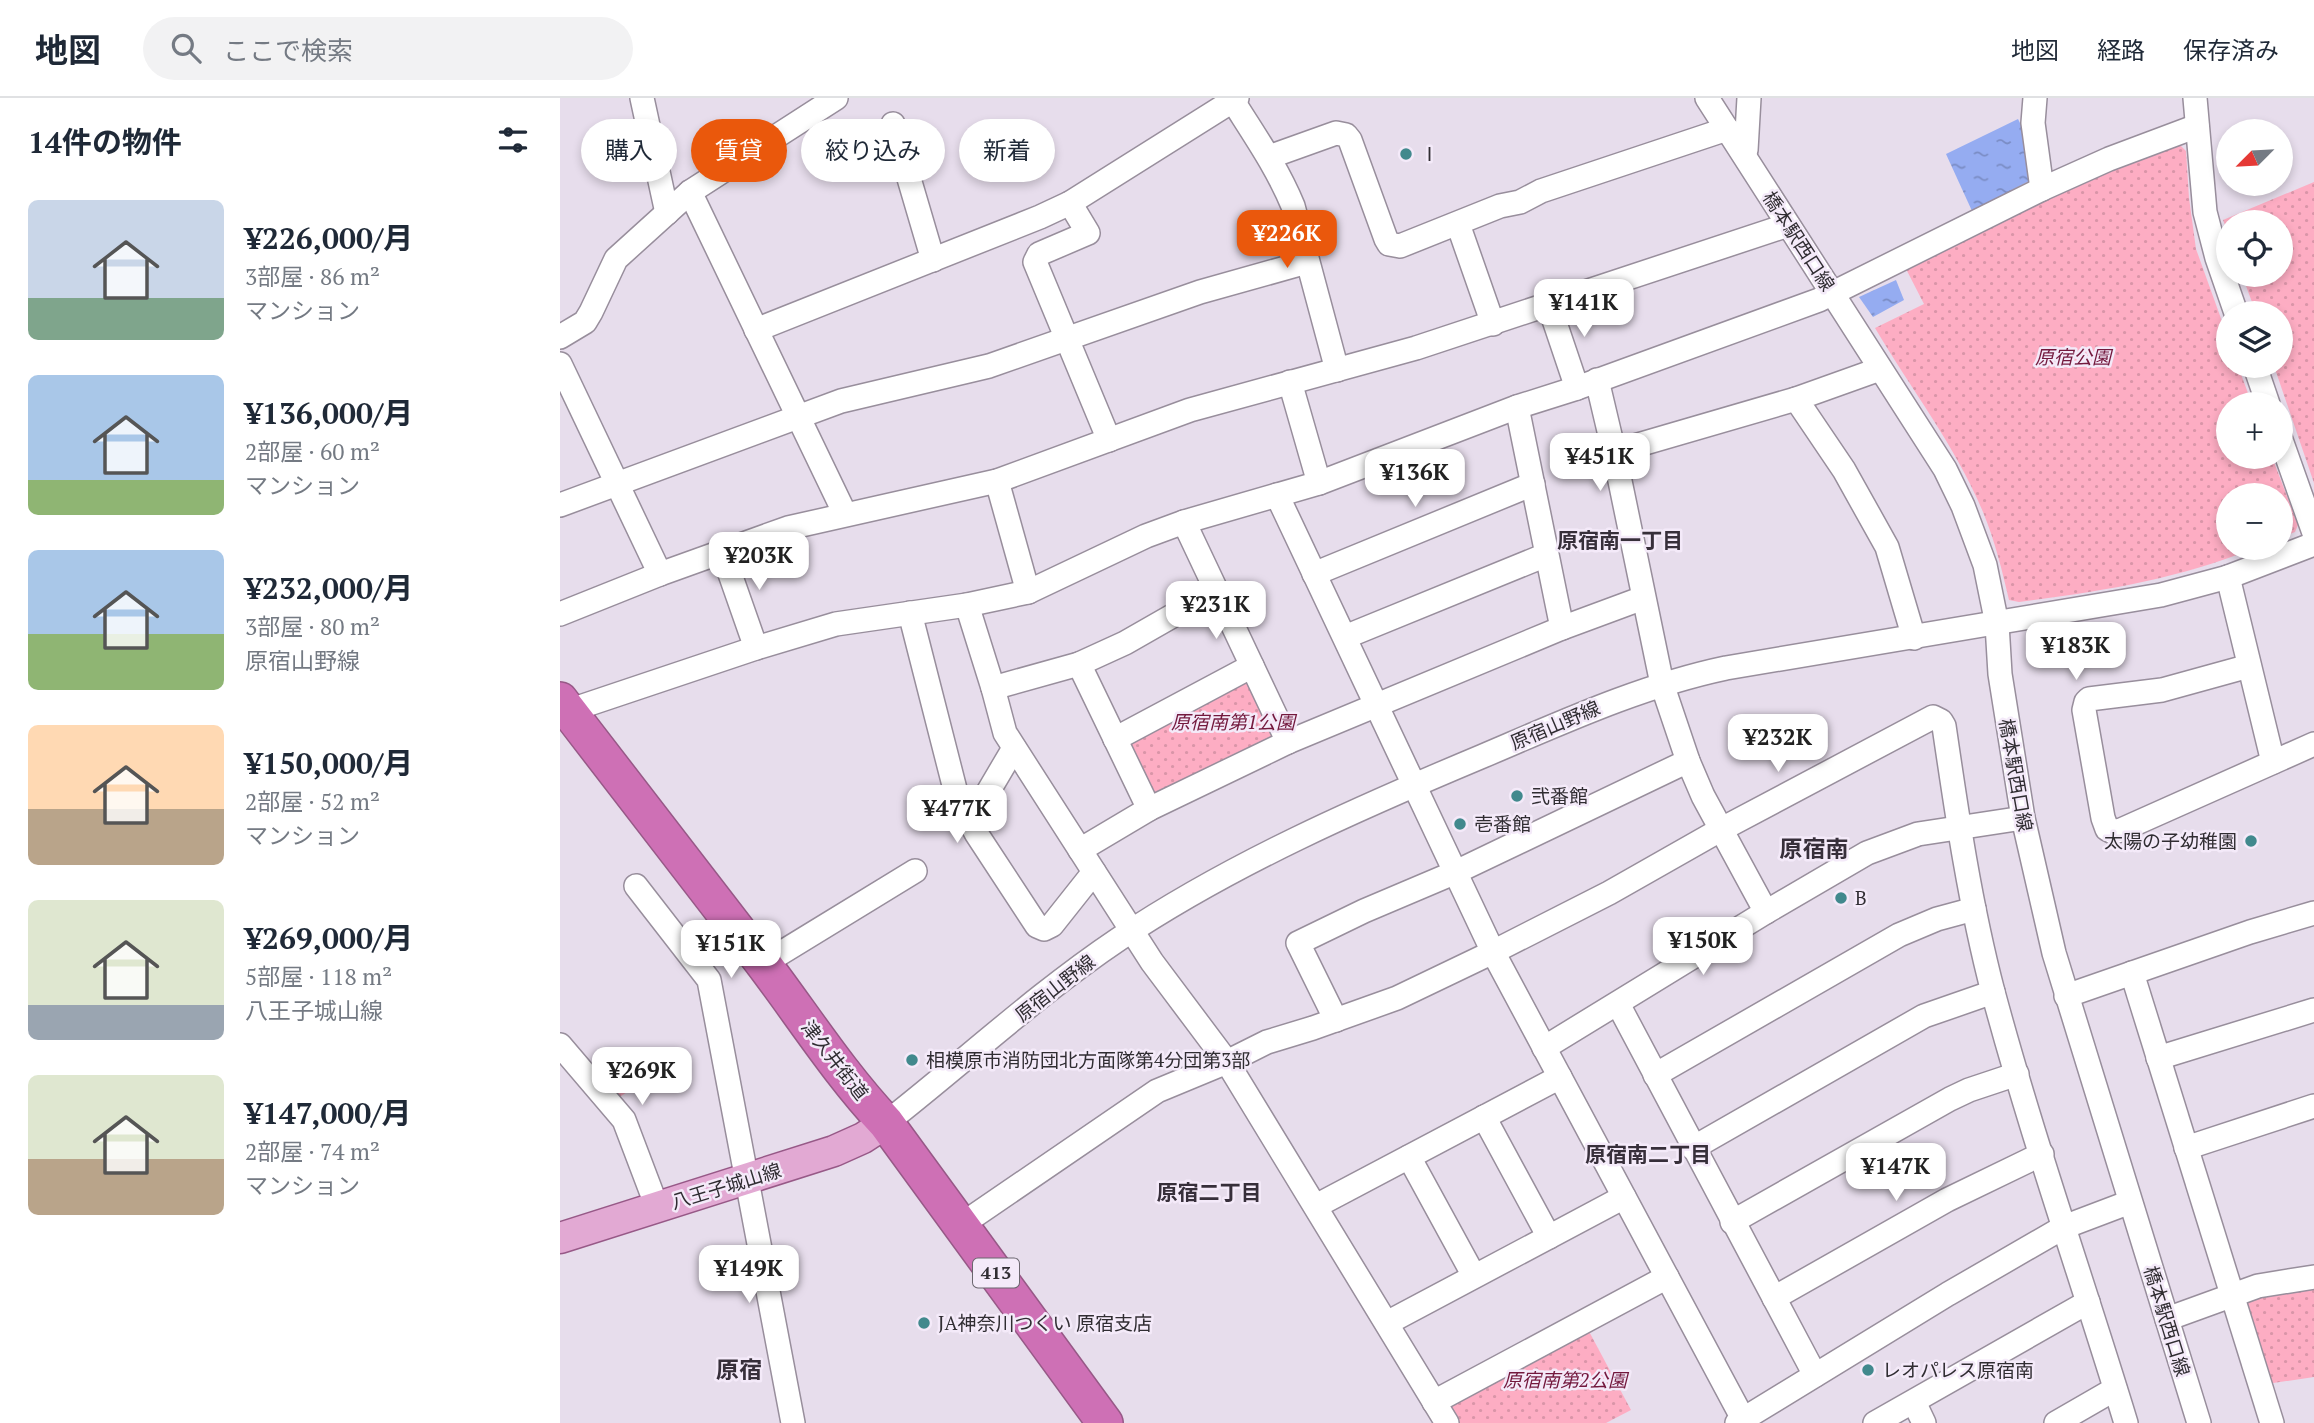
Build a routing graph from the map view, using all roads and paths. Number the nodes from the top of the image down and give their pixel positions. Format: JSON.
{"nodes":[{"id":1,"x":642,"y":98,"type":"edge"},
{"id":2,"x":836,"y":98,"type":"edge"},
{"id":3,"x":1707,"y":98,"type":"edge"},
{"id":4,"x":1749,"y":98,"type":"edge"},
{"id":5,"x":2035,"y":98,"type":"edge"},
{"id":6,"x":2194,"y":98,"type":"edge"},
{"id":7,"x":1234,"y":99,"type":"edge"},
{"id":8,"x":2197,"y":126,"type":"junction"},
{"id":9,"x":1727,"y":129,"type":"junction"},
{"id":10,"x":1743,"y":153,"type":"junction"},
{"id":11,"x":1269,"y":157,"type":"junction"},
{"id":12,"x":910,"y":182,"type":"edge"},
{"id":13,"x":2042,"y":189,"type":"junction"},
{"id":14,"x":690,"y":192,"type":"junction"},
{"id":15,"x":1070,"y":203,"type":"junction"},
{"id":16,"x":667,"y":213,"type":"junction"},
{"id":17,"x":1458,"y":224,"type":"junction"},
{"id":18,"x":1788,"y":225,"type":"junction"},
{"id":19,"x":933,"y":260,"type":"junction"},
{"id":20,"x":1307,"y":262,"type":"junction"},
{"id":21,"x":1833,"y":294,"type":"junction"},
{"id":22,"x":2232,"y":301,"type":"edge"},
{"id":23,"x":1549,"y":305,"type":"junction"},
{"id":24,"x":1493,"y":324,"type":"junction"},
{"id":25,"x":756,"y":330,"type":"junction"},
{"id":26,"x":560,"y":337,"type":"edge"},
{"id":27,"x":1068,"y":340,"type":"junction"},
{"id":28,"x":560,"y":364,"type":"edge"},
{"id":29,"x":1880,"y":369,"type":"junction"},
{"id":30,"x":1337,"y":370,"type":"junction"},
{"id":31,"x":1290,"y":382,"type":"junction"},
{"id":32,"x":1587,"y":384,"type":"junction"},
{"id":33,"x":1796,"y":399,"type":"junction"},
{"id":34,"x":1517,"y":407,"type":"junction"},
{"id":35,"x":796,"y":416,"type":"junction"},
{"id":36,"x":1109,"y":440,"type":"junction"},
{"id":37,"x":1614,"y":452,"type":"junction"},
{"id":38,"x":2291,"y":469,"type":"edge"},
{"id":39,"x":996,"y":481,"type":"junction"},
{"id":40,"x":1319,"y":483,"type":"junction"},
{"id":41,"x":617,"y":484,"type":"junction"},
{"id":42,"x":1533,"y":484,"type":"junction"},
{"id":43,"x":1277,"y":495,"type":"junction"},
{"id":44,"x":560,"y":505,"type":"edge"},
{"id":45,"x":845,"y":514,"type":"junction"},
{"id":46,"x":1184,"y":522,"type":"junction"},
{"id":47,"x":2314,"y":533,"type":"edge"},
{"id":48,"x":2314,"y":544,"type":"edge"},
{"id":49,"x":722,"y":551,"type":"junction"},
{"id":50,"x":1546,"y":555,"type":"junction"},
{"id":51,"x":660,"y":574,"type":"junction"},
{"id":52,"x":1314,"y":574,"type":"junction"},
{"id":53,"x":2228,"y":577,"type":"junction"},
{"id":54,"x":1216,"y":591,"type":"junction"},
{"id":55,"x":1028,"y":592,"type":"junction"},
{"id":56,"x":1643,"y":598,"type":"junction"},
{"id":57,"x":967,"y":605,"type":"junction"},
{"id":58,"x":910,"y":613,"type":"junction"},
{"id":59,"x":560,"y":614,"type":"edge"},
{"id":60,"x":1997,"y":624,"type":"junction"},
{"id":61,"x":1562,"y":628,"type":"junction"},
{"id":62,"x":1345,"y":637,"type":"junction"},
{"id":63,"x":1914,"y":638,"type":"junction"},
{"id":64,"x":756,"y":648,"type":"junction"},
{"id":65,"x":1079,"y":664,"type":"junction"},
{"id":66,"x":1252,"y":666,"type":"junction"},
{"id":67,"x":2249,"y":666,"type":"junction"},
{"id":68,"x":1662,"y":684,"type":"junction"},
{"id":69,"x":993,"y":688,"type":"junction"},
{"id":70,"x":1378,"y":705,"type":"junction"},
{"id":71,"x":565,"y":707,"type":"edge"},
{"id":72,"x":1115,"y":739,"type":"junction"},
{"id":73,"x":1288,"y":742,"type":"junction"},
{"id":74,"x":2314,"y":744,"type":"edge"},
{"id":75,"x":1014,"y":748,"type":"junction"},
{"id":76,"x":1688,"y":761,"type":"junction"},
{"id":77,"x":2273,"y":762,"type":"junction"},
{"id":78,"x":1414,"y":785,"type":"junction"},
{"id":79,"x":1150,"y":809,"type":"junction"},
{"id":80,"x":2023,"y":818,"type":"junction"},
{"id":81,"x":971,"y":821,"type":"junction"},
{"id":82,"x":1959,"y":827,"type":"junction"},
{"id":83,"x":1720,"y":830,"type":"junction"},
{"id":84,"x":1080,"y":850,"type":"junction"},
{"id":85,"x":915,"y":871,"type":"dead end"},
{"id":86,"x":1094,"y":872,"type":"junction"},
{"id":87,"x":1456,"y":872,"type":"junction"},
{"id":88,"x":636,"y":886,"type":"dead end"},
{"id":89,"x":1974,"y":909,"type":"junction"},
{"id":90,"x":1766,"y":912,"type":"junction"},
{"id":91,"x":2314,"y":913,"type":"edge"},
{"id":92,"x":1132,"y":931,"type":"junction"},
{"id":93,"x":1493,"y":952,"type":"junction"},
{"id":94,"x":763,"y":964,"type":"junction"},
{"id":95,"x":2132,"y":972,"type":"junction"},
{"id":96,"x":1993,"y":992,"type":"junction"},
{"id":97,"x":2066,"y":996,"type":"junction"},
{"id":98,"x":1618,"y":1004,"type":"junction"},
{"id":99,"x":2314,"y":1010,"type":"edge"},
{"id":100,"x":1336,"y":1020,"type":"junction"},
{"id":101,"x":560,"y":1045,"type":"edge"},
{"id":102,"x":1544,"y":1048,"type":"junction"},
{"id":103,"x":2158,"y":1058,"type":"junction"},
{"id":104,"x":1227,"y":1062,"type":"junction"},
{"id":105,"x":2017,"y":1074,"type":"junction"},
{"id":106,"x":1655,"y":1075,"type":"junction"},
{"id":107,"x":1560,"y":1077,"type":"junction"},
{"id":108,"x":2314,"y":1105,"type":"edge"},
{"id":109,"x":1484,"y":1117,"type":"junction"},
{"id":110,"x":886,"y":1123,"type":"junction"},
{"id":111,"x":1693,"y":1148,"type":"junction"},
{"id":112,"x":2186,"y":1148,"type":"junction"},
{"id":113,"x":2042,"y":1154,"type":"junction"},
{"id":114,"x":1409,"y":1157,"type":"junction"},
{"id":115,"x":747,"y":1179,"type":"junction"},
{"id":116,"x":1624,"y":1196,"type":"junction"},
{"id":117,"x":2130,"y":1202,"type":"junction"},
{"id":118,"x":1316,"y":1206,"type":"junction"},
{"id":119,"x":657,"y":1207,"type":"junction"},
{"id":120,"x":1732,"y":1222,"type":"junction"},
{"id":121,"x":961,"y":1225,"type":"junction"},
{"id":122,"x":2064,"y":1227,"type":"junction"},
{"id":123,"x":1549,"y":1237,"type":"junction"},
{"id":124,"x":560,"y":1238,"type":"edge"},
{"id":125,"x":1474,"y":1276,"type":"junction"},
{"id":126,"x":1667,"y":1277,"type":"junction"},
{"id":127,"x":2314,"y":1277,"type":"edge"},
{"id":128,"x":2232,"y":1296,"type":"junction"},
{"id":129,"x":1774,"y":1298,"type":"junction"},
{"id":130,"x":2088,"y":1302,"type":"junction"},
{"id":131,"x":2167,"y":1319,"type":"junction"},
{"id":132,"x":1387,"y":1323,"type":"junction"},
{"id":133,"x":1815,"y":1375,"type":"junction"},
{"id":134,"x":2115,"y":1389,"type":"junction"},
{"id":135,"x":1434,"y":1402,"type":"junction"},
{"id":136,"x":1914,"y":1402,"type":"junction"},
{"id":137,"x":1740,"y":1421,"type":"edge"},
{"id":138,"x":793,"y":1423,"type":"edge"},
{"id":139,"x":1105,"y":1423,"type":"edge"},
{"id":140,"x":1447,"y":1423,"type":"edge"},
{"id":141,"x":1875,"y":1423,"type":"edge"},
{"id":142,"x":1924,"y":1423,"type":"edge"},
{"id":143,"x":2056,"y":1423,"type":"edge"},
{"id":144,"x":2126,"y":1423,"type":"edge"},
{"id":145,"x":2199,"y":1423,"type":"edge"},
{"id":146,"x":2272,"y":1423,"type":"edge"}],
"edges":[{"from":1,"to":16,"type":"street"},
{"from":2,"to":14,"type":"street"},
{"from":3,"to":9,"type":"street","name":"橋本駅西口線"},
{"from":4,"to":10,"type":"street"},
{"from":5,"to":13,"type":"street"},
{"from":6,"to":8,"type":"street"},
{"from":7,"to":11,"type":"street"},
{"from":7,"to":15,"type":"street"},
{"from":8,"to":13,"type":"street"},
{"from":8,"to":22,"type":"street"},
{"from":9,"to":10,"type":"street","name":"橋本駅西口線"},
{"from":9,"to":17,"type":"street"},
{"from":10,"to":18,"type":"street","name":"橋本駅西口線"},
{"from":11,"to":17,"type":"street"},
{"from":11,"to":20,"type":"street"},
{"from":12,"to":19,"type":"street"},
{"from":13,"to":21,"type":"street"},
{"from":14,"to":16,"type":"street"},
{"from":14,"to":25,"type":"street"},
{"from":15,"to":19,"type":"street"},
{"from":15,"to":27,"type":"street"},
{"from":16,"to":26,"type":"street"},
{"from":17,"to":24,"type":"street"},
{"from":18,"to":21,"type":"street","name":"橋本駅西口線"},
{"from":18,"to":23,"type":"street"},
{"from":19,"to":25,"type":"street"},
{"from":20,"to":27,"type":"street"},
{"from":20,"to":30,"type":"street"},
{"from":21,"to":29,"type":"street","name":"橋本駅西口線"},
{"from":21,"to":32,"type":"street"},
{"from":23,"to":24,"type":"street"},
{"from":23,"to":32,"type":"street"},
{"from":24,"to":30,"type":"street"},
{"from":25,"to":35,"type":"street"},
{"from":27,"to":35,"type":"street"},
{"from":27,"to":36,"type":"street"},
{"from":28,"to":41,"type":"street"},
{"from":29,"to":33,"type":"street"},
{"from":29,"to":60,"type":"street","name":"橋本駅西口線"},
{"from":30,"to":31,"type":"street"},
{"from":31,"to":36,"type":"street"},
{"from":31,"to":40,"type":"street"},
{"from":32,"to":34,"type":"street"},
{"from":32,"to":37,"type":"street"},
{"from":33,"to":37,"type":"street"},
{"from":33,"to":63,"type":"street"},
{"from":34,"to":40,"type":"street"},
{"from":34,"to":42,"type":"street"},
{"from":35,"to":41,"type":"street"},
{"from":35,"to":45,"type":"street"},
{"from":36,"to":39,"type":"street"},
{"from":37,"to":56,"type":"street"},
{"from":38,"to":47,"type":"street"},
{"from":39,"to":45,"type":"street"},
{"from":39,"to":55,"type":"street"},
{"from":40,"to":43,"type":"street"},
{"from":41,"to":44,"type":"street"},
{"from":41,"to":51,"type":"street"},
{"from":42,"to":50,"type":"street"},
{"from":42,"to":52,"type":"street"},
{"from":43,"to":46,"type":"street"},
{"from":43,"to":52,"type":"street"},
{"from":45,"to":49,"type":"street"},
{"from":46,"to":54,"type":"street"},
{"from":46,"to":55,"type":"street"},
{"from":48,"to":53,"type":"street","name":"原宿山野線"},
{"from":49,"to":51,"type":"street"},
{"from":49,"to":64,"type":"street"},
{"from":50,"to":61,"type":"street"},
{"from":50,"to":62,"type":"street"},
{"from":51,"to":59,"type":"street"},
{"from":52,"to":62,"type":"street"},
{"from":53,"to":60,"type":"street","name":"原宿山野線"},
{"from":53,"to":67,"type":"street"},
{"from":54,"to":65,"type":"street"},
{"from":54,"to":66,"type":"street"},
{"from":55,"to":57,"type":"street"},
{"from":56,"to":61,"type":"street"},
{"from":56,"to":68,"type":"street"},
{"from":57,"to":58,"type":"street"},
{"from":57,"to":69,"type":"street"},
{"from":58,"to":64,"type":"street"},
{"from":58,"to":81,"type":"street"},
{"from":60,"to":63,"type":"street","name":"原宿山野線"},
{"from":60,"to":80,"type":"street","name":"橋本駅西口線"},
{"from":61,"to":70,"type":"street"},
{"from":62,"to":70,"type":"street"},
{"from":63,"to":68,"type":"street","name":"原宿山野線"},
{"from":64,"to":71,"type":"street"},
{"from":65,"to":69,"type":"street"},
{"from":65,"to":72,"type":"street"},
{"from":66,"to":72,"type":"street"},
{"from":66,"to":73,"type":"street"},
{"from":67,"to":77,"type":"street"},
{"from":67,"to":77,"type":"street"},
{"from":68,"to":76,"type":"street"},
{"from":68,"to":78,"type":"street","name":"原宿山野線"},
{"from":69,"to":75,"type":"street"},
{"from":70,"to":73,"type":"street"},
{"from":70,"to":78,"type":"street"},
{"from":71,"to":94,"type":"highway","name":"津久井街道","number":"413"},
{"from":72,"to":79,"type":"street"},
{"from":73,"to":79,"type":"street"},
{"from":74,"to":77,"type":"street"},
{"from":75,"to":81,"type":"street"},
{"from":75,"to":84,"type":"street"},
{"from":76,"to":83,"type":"street"},
{"from":76,"to":87,"type":"street"},
{"from":78,"to":87,"type":"street"},
{"from":78,"to":92,"type":"street","name":"原宿山野線"},
{"from":79,"to":84,"type":"street"},
{"from":80,"to":82,"type":"street"},
{"from":80,"to":97,"type":"street","name":"橋本駅西口線"},
{"from":81,"to":86,"type":"street"},
{"from":82,"to":83,"type":"street"},
{"from":82,"to":89,"type":"street"},
{"from":82,"to":90,"type":"street"},
{"from":83,"to":90,"type":"street"},
{"from":83,"to":93,"type":"street"},
{"from":84,"to":86,"type":"street"},
{"from":85,"to":94,"type":"street"},
{"from":86,"to":92,"type":"street"},
{"from":87,"to":93,"type":"street"},
{"from":87,"to":100,"type":"street"},
{"from":88,"to":115,"type":"street"},
{"from":89,"to":96,"type":"street"},
{"from":89,"to":106,"type":"street"},
{"from":90,"to":98,"type":"street"},
{"from":91,"to":95,"type":"street"},
{"from":92,"to":104,"type":"street"},
{"from":92,"to":110,"type":"street","name":"原宿山野線"},
{"from":93,"to":100,"type":"street"},
{"from":93,"to":102,"type":"street"},
{"from":94,"to":110,"type":"highway","name":"津久井街道","number":"413"},
{"from":95,"to":97,"type":"street"},
{"from":95,"to":103,"type":"street"},
{"from":96,"to":105,"type":"street"},
{"from":96,"to":111,"type":"street"},
{"from":97,"to":117,"type":"street","name":"橋本駅西口線"},
{"from":98,"to":102,"type":"street"},
{"from":98,"to":106,"type":"street"},
{"from":99,"to":103,"type":"street"},
{"from":100,"to":104,"type":"street"},
{"from":101,"to":119,"type":"street"},
{"from":102,"to":107,"type":"street"},
{"from":103,"to":112,"type":"street"},
{"from":104,"to":118,"type":"street"},
{"from":104,"to":121,"type":"street"},
{"from":105,"to":113,"type":"street"},
{"from":105,"to":120,"type":"street"},
{"from":106,"to":111,"type":"street"},
{"from":107,"to":109,"type":"street"},
{"from":107,"to":116,"type":"street"},
{"from":108,"to":112,"type":"street"},
{"from":109,"to":114,"type":"street"},
{"from":109,"to":123,"type":"street"},
{"from":110,"to":115,"type":"main road","name":"八王子城山線"},
{"from":110,"to":121,"type":"highway","name":"津久井街道","number":"413"},
{"from":111,"to":120,"type":"street"},
{"from":112,"to":128,"type":"street"},
{"from":113,"to":122,"type":"street"},
{"from":113,"to":129,"type":"street"},
{"from":114,"to":118,"type":"street"},
{"from":114,"to":125,"type":"street"},
{"from":115,"to":119,"type":"main road","name":"八王子城山線"},
{"from":115,"to":138,"type":"street"},
{"from":116,"to":123,"type":"street"},
{"from":116,"to":126,"type":"street"},
{"from":117,"to":122,"type":"street"},
{"from":117,"to":131,"type":"street","name":"橋本駅西口線"},
{"from":118,"to":132,"type":"street"},
{"from":119,"to":124,"type":"main road","name":"八王子城山線"},
{"from":120,"to":129,"type":"street"},
{"from":121,"to":139,"type":"highway","name":"津久井街道","number":"413"},
{"from":122,"to":130,"type":"street"},
{"from":122,"to":133,"type":"street"},
{"from":123,"to":125,"type":"street"},
{"from":125,"to":132,"type":"street"},
{"from":126,"to":135,"type":"street"},
{"from":126,"to":137,"type":"street"},
{"from":127,"to":128,"type":"street"},
{"from":128,"to":131,"type":"street"},
{"from":128,"to":146,"type":"street"},
{"from":129,"to":133,"type":"street"},
{"from":130,"to":134,"type":"street"},
{"from":130,"to":136,"type":"street"},
{"from":131,"to":145,"type":"street","name":"橋本駅西口線"},
{"from":132,"to":135,"type":"street"},
{"from":133,"to":137,"type":"street"},
{"from":134,"to":143,"type":"street"},
{"from":134,"to":144,"type":"street"},
{"from":135,"to":140,"type":"street"},
{"from":136,"to":141,"type":"street"},
{"from":136,"to":142,"type":"street"}]}
